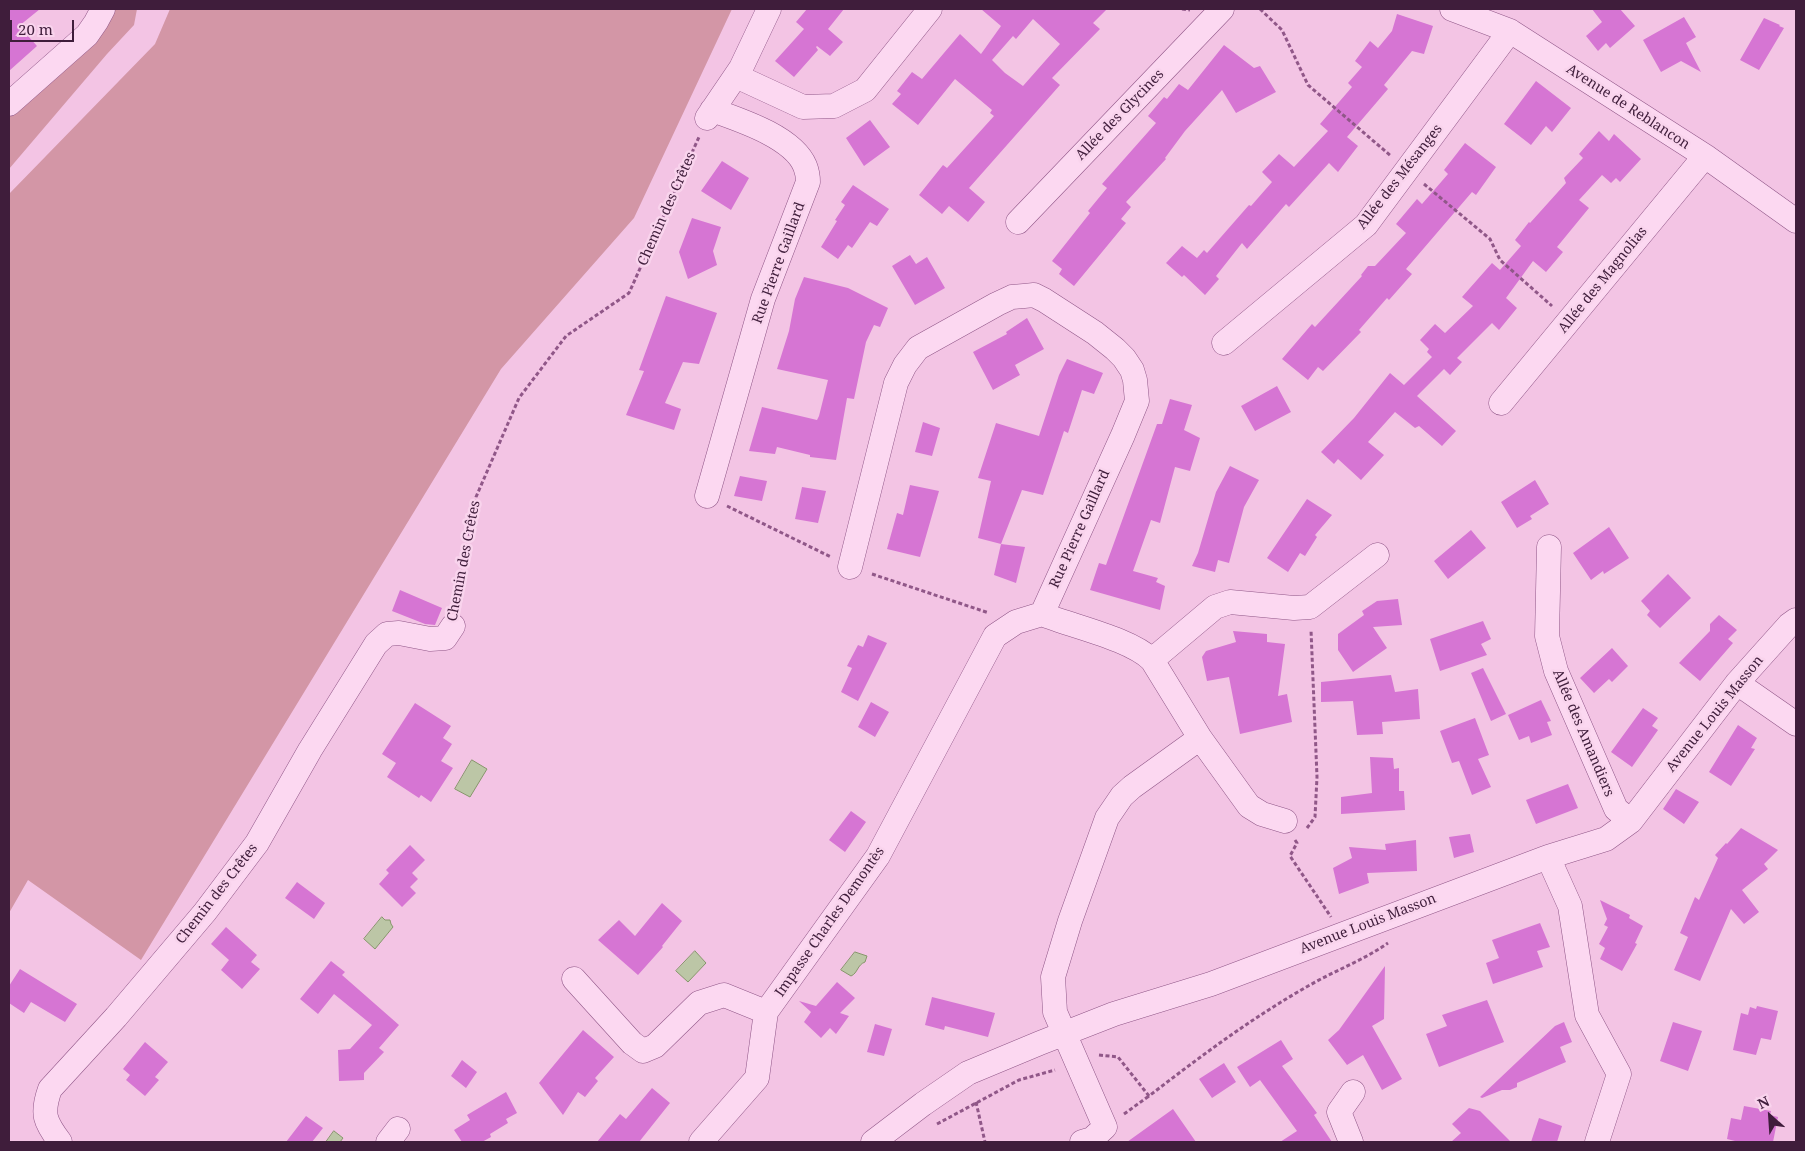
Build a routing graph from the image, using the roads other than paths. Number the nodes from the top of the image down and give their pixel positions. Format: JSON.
{"nodes":[{"id":1,"x":102,"y":9,"type":"edge"},
{"id":2,"x":769,"y":9,"type":"edge"},
{"id":3,"x":930,"y":9,"type":"edge"},
{"id":4,"x":1222,"y":9,"type":"edge"},
{"id":5,"x":1452,"y":9,"type":"edge"},
{"id":6,"x":1510,"y":31,"type":"junction"},
{"id":7,"x":736,"y":76,"type":"junction"},
{"id":8,"x":9,"y":104,"type":"edge"},
{"id":9,"x":1705,"y":156,"type":"junction"},
{"id":10,"x":1796,"y":220,"type":"edge"},
{"id":11,"x":1018,"y":222,"type":"dead end"},
{"id":12,"x":1224,"y":343,"type":"dead end"},
{"id":13,"x":1501,"y":403,"type":"dead end"},
{"id":14,"x":707,"y":496,"type":"dead end"},
{"id":15,"x":1549,"y":547,"type":"dead end"},
{"id":16,"x":1377,"y":556,"type":"dead end"},
{"id":17,"x":850,"y":567,"type":"dead end"},
{"id":18,"x":1042,"y":614,"type":"junction"},
{"id":19,"x":1796,"y":620,"type":"edge"},
{"id":20,"x":453,"y":626,"type":"road end"},
{"id":21,"x":1152,"y":660,"type":"junction"},
{"id":22,"x":1737,"y":683,"type":"junction"},
{"id":23,"x":1796,"y":724,"type":"edge"},
{"id":24,"x":1200,"y":738,"type":"junction"},
{"id":25,"x":1630,"y":821,"type":"junction"},
{"id":26,"x":1293,"y":829,"type":"road end"},
{"id":27,"x":1548,"y":857,"type":"junction"},
{"id":28,"x":574,"y":979,"type":"dead end"},
{"id":29,"x":766,"y":1012,"type":"junction"},
{"id":30,"x":1065,"y":1033,"type":"junction"},
{"id":31,"x":1353,"y":1092,"type":"dead end"},
{"id":32,"x":1108,"y":1134,"type":"edge"},
{"id":33,"x":60,"y":1142,"type":"edge"},
{"id":34,"x":701,"y":1142,"type":"edge"},
{"id":35,"x":873,"y":1142,"type":"edge"},
{"id":36,"x":1082,"y":1142,"type":"edge"},
{"id":37,"x":1352,"y":1142,"type":"edge"},
{"id":38,"x":1597,"y":1142,"type":"edge"}],
"edges":[{"from":1,"to":8,"type":"street"},
{"from":2,"to":7,"type":"street"},
{"from":3,"to":7,"type":"street"},
{"from":4,"to":11,"type":"street","name":"Allée des Glycines"},
{"from":5,"to":6,"type":"street","name":"Avenue de Reblancon"},
{"from":6,"to":9,"type":"street","name":"Avenue de Reblancon"},
{"from":6,"to":12,"type":"street","name":"Allée des Mésanges"},
{"from":7,"to":14,"type":"street","name":"Rue Pierre Gaillard"},
{"from":9,"to":10,"type":"street","name":"Avenue de Reblancon"},
{"from":9,"to":13,"type":"street","name":"Allée des Magnolias"},
{"from":15,"to":25,"type":"street","name":"Allée des Amandiers"},
{"from":16,"to":21,"type":"street"},
{"from":17,"to":18,"type":"street","name":"Rue Pierre Gaillard"},
{"from":18,"to":21,"type":"street"},
{"from":18,"to":29,"type":"street","name":"Impasse Charles Demontès"},
{"from":19,"to":22,"type":"street","name":"Avenue Louis Masson"},
{"from":20,"to":33,"type":"street","name":"Chemin des Crêtes"},
{"from":21,"to":24,"type":"street"},
{"from":22,"to":23,"type":"street"},
{"from":22,"to":25,"type":"street","name":"Avenue Louis Masson"},
{"from":24,"to":26,"type":"street"},
{"from":24,"to":30,"type":"street"},
{"from":25,"to":27,"type":"street","name":"Avenue Louis Masson"},
{"from":27,"to":30,"type":"street","name":"Avenue Louis Masson"},
{"from":27,"to":38,"type":"street"},
{"from":28,"to":29,"type":"street"},
{"from":29,"to":34,"type":"street","name":"Impasse Charles Demontès"},
{"from":30,"to":32,"type":"street"},
{"from":30,"to":35,"type":"street","name":"Avenue Louis Masson"},
{"from":31,"to":37,"type":"street"},
{"from":32,"to":36,"type":"street"}]}
